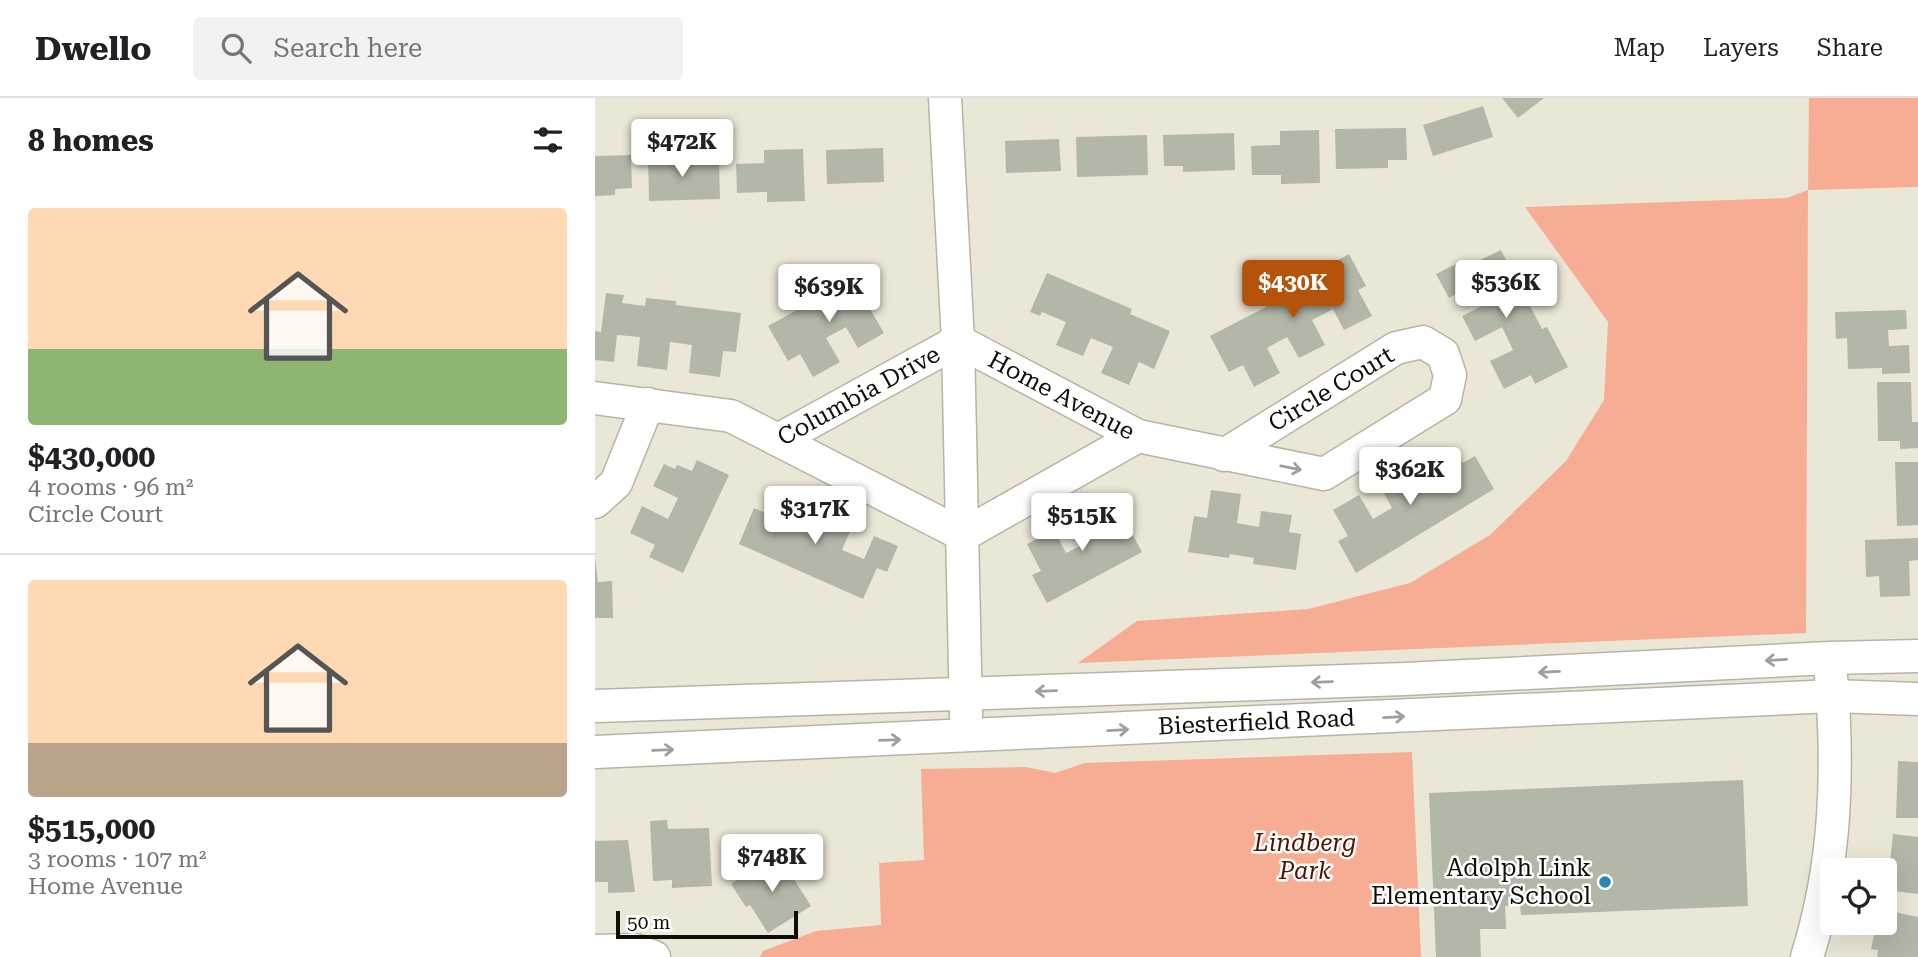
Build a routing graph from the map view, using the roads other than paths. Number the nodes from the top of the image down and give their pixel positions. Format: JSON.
{"nodes":[{"id":1,"x":945,"y":98,"type":"edge"},
{"id":2,"x":958,"y":341,"type":"junction"},
{"id":3,"x":595,"y":398,"type":"edge"},
{"id":4,"x":648,"y":404,"type":"junction"},
{"id":5,"x":1137,"y":436,"type":"junction"},
{"id":6,"x":778,"y":440,"type":"junction"},
{"id":7,"x":1224,"y":455,"type":"junction"},
{"id":8,"x":595,"y":502,"type":"edge"},
{"id":9,"x":963,"y":535,"type":"junction"},
{"id":10,"x":1918,"y":656,"type":"edge"},
{"id":11,"x":1830,"y":658,"type":"junction"},
{"id":12,"x":965,"y":694,"type":"junction"},
{"id":13,"x":1833,"y":696,"type":"junction"},
{"id":14,"x":1918,"y":699,"type":"edge"},
{"id":15,"x":595,"y":706,"type":"edge"},
{"id":16,"x":966,"y":737,"type":"junction"},
{"id":17,"x":595,"y":752,"type":"edge"},
{"id":18,"x":595,"y":951,"type":"edge"},
{"id":19,"x":654,"y":957,"type":"edge"},
{"id":20,"x":1807,"y":957,"type":"edge"}],
"edges":[{"from":1,"to":2,"type":"street","name":"Home Avenue"},
{"from":2,"to":5,"type":"street","name":"Home Avenue"},
{"from":2,"to":6,"type":"street","name":"Columbia Drive"},
{"from":2,"to":9,"type":"street","name":"Home Avenue"},
{"from":3,"to":4,"type":"street","name":"Columbia Drive"},
{"from":4,"to":6,"type":"street","name":"Columbia Drive"},
{"from":4,"to":8,"type":"street"},
{"from":5,"to":7,"type":"street","name":"Circle Court"},
{"from":5,"to":9,"type":"street","name":"Home Avenue"},
{"from":6,"to":9,"type":"street"},
{"from":7,"to":7,"type":"street","name":"Circle Court","one_way":true},
{"from":9,"to":12,"type":"street","name":"Home Avenue"},
{"from":10,"to":11,"type":"street","name":"Biesterfield Road"},
{"from":11,"to":12,"type":"street","name":"Biesterfield Road","one_way":true},
{"from":11,"to":13,"type":"street"},
{"from":12,"to":15,"type":"street","name":"Biesterfield Road"},
{"from":12,"to":16,"type":"street","name":"Home Avenue"},
{"from":13,"to":14,"type":"street","name":"Biesterfield Road"},
{"from":16,"to":13,"type":"street","name":"Biesterfield Road","one_way":true},
{"from":13,"to":20,"type":"street"},
{"from":17,"to":16,"type":"street","name":"Biesterfield Road","one_way":true},
{"from":18,"to":19,"type":"street"}]}
